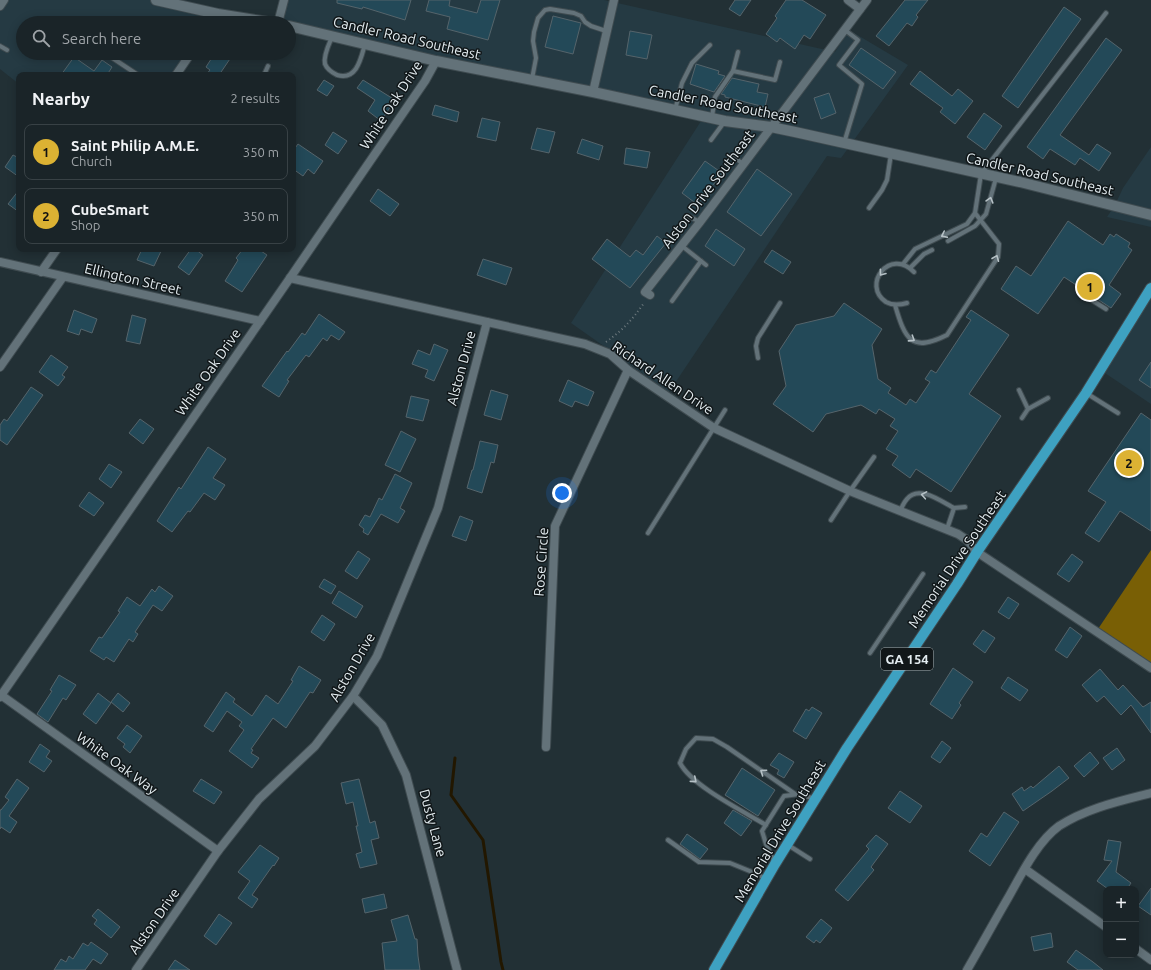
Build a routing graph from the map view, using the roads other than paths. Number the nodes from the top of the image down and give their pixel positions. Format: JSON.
{"nodes":[{"id":1,"x":4,"y":0,"type":"edge"},
{"id":2,"x":156,"y":0,"type":"edge"},
{"id":3,"x":284,"y":0,"type":"edge"},
{"id":4,"x":614,"y":0,"type":"edge"},
{"id":5,"x":848,"y":0,"type":"edge"},
{"id":6,"x":867,"y":0,"type":"edge"},
{"id":7,"x":0,"y":6,"type":"edge"},
{"id":8,"x":860,"y":9,"type":"junction"},
{"id":9,"x":1106,"y":13,"type":"dead end"},
{"id":10,"x":218,"y":14,"type":"joint"},
{"id":11,"x":230,"y":16,"type":"edge"},
{"id":12,"x":280,"y":16,"type":"edge"},
{"id":13,"x":296,"y":28,"type":"edge"},
{"id":14,"x":844,"y":30,"type":"junction"},
{"id":15,"x":607,"y":32,"type":"junction"},
{"id":16,"x":332,"y":36,"type":"junction"},
{"id":17,"x":365,"y":44,"type":"junction"},
{"id":18,"x":710,"y":45,"type":"dead end"},
{"id":19,"x":0,"y":46,"type":"edge"},
{"id":20,"x":7,"y":50,"type":"dead end"},
{"id":21,"x":738,"y":52,"type":"dead end"},
{"id":22,"x":115,"y":60,"type":"edge"},
{"id":23,"x":186,"y":60,"type":"edge"},
{"id":24,"x":436,"y":61,"type":"junction"},
{"id":25,"x":780,"y":62,"type":"dead end"},
{"id":26,"x":268,"y":66,"type":"dead end"},
{"id":27,"x":733,"y":71,"type":"junction"},
{"id":28,"x":133,"y":72,"type":"edge"},
{"id":29,"x":178,"y":72,"type":"edge"},
{"id":30,"x":265,"y":72,"type":"edge"},
{"id":31,"x":532,"y":80,"type":"junction"},
{"id":32,"x":593,"y":92,"type":"junction"},
{"id":33,"x":675,"y":110,"type":"junction"},
{"id":34,"x":711,"y":118,"type":"junction"},
{"id":35,"x":725,"y":121,"type":"junction"},
{"id":36,"x":770,"y":127,"type":"junction"},
{"id":37,"x":711,"y":140,"type":"dead end"},
{"id":38,"x":844,"y":143,"type":"junction"},
{"id":39,"x":891,"y":154,"type":"junction"},
{"id":40,"x":734,"y":157,"type":"dead end"},
{"id":41,"x":743,"y":164,"type":"junction"},
{"id":42,"x":981,"y":174,"type":"junction"},
{"id":43,"x":996,"y":178,"type":"junction"},
{"id":44,"x":869,"y":208,"type":"dead end"},
{"id":45,"x":975,"y":213,"type":"junction"},
{"id":46,"x":1151,"y":215,"type":"edge"},
{"id":47,"x":688,"y":216,"type":"dead end"},
{"id":48,"x":981,"y":220,"type":"junction"},
{"id":49,"x":700,"y":222,"type":"junction"},
{"id":50,"x":948,"y":241,"type":"dead end"},
{"id":51,"x":682,"y":246,"type":"junction"},
{"id":52,"x":932,"y":250,"type":"dead end"},
{"id":53,"x":54,"y":252,"type":"edge"},
{"id":54,"x":701,"y":261,"type":"junction"},
{"id":55,"x":0,"y":262,"type":"edge"},
{"id":56,"x":903,"y":264,"type":"junction"},
{"id":57,"x":706,"y":265,"type":"dead end"},
{"id":58,"x":910,"y":268,"type":"junction"},
{"id":59,"x":41,"y":272,"type":"junction"},
{"id":60,"x":914,"y":272,"type":"dead end"},
{"id":61,"x":63,"y":277,"type":"junction"},
{"id":62,"x":290,"y":278,"type":"junction"},
{"id":63,"x":1151,"y":288,"type":"edge"},
{"id":64,"x":1082,"y":294,"type":"dead end"},
{"id":65,"x":650,"y":295,"type":"road end"},
{"id":66,"x":672,"y":301,"type":"dead end"},
{"id":67,"x":780,"y":303,"type":"dead end"},
{"id":68,"x":907,"y":303,"type":"dead end"},
{"id":69,"x":895,"y":305,"type":"junction"},
{"id":70,"x":1106,"y":309,"type":"dead end"},
{"id":71,"x":260,"y":321,"type":"junction"},
{"id":72,"x":487,"y":322,"type":"junction"},
{"id":73,"x":758,"y":358,"type":"dead end"},
{"id":74,"x":0,"y":367,"type":"edge"},
{"id":75,"x":628,"y":370,"type":"junction"},
{"id":76,"x":1019,"y":390,"type":"dead end"},
{"id":77,"x":1086,"y":393,"type":"junction"},
{"id":78,"x":1048,"y":398,"type":"dead end"},
{"id":79,"x":1028,"y":409,"type":"junction"},
{"id":80,"x":725,"y":410,"type":"dead end"},
{"id":81,"x":1118,"y":413,"type":"dead end"},
{"id":82,"x":1022,"y":418,"type":"dead end"},
{"id":83,"x":714,"y":428,"type":"junction"},
{"id":84,"x":874,"y":457,"type":"dead end"},
{"id":85,"x":850,"y":491,"type":"junction"},
{"id":86,"x":965,"y":507,"type":"dead end"},
{"id":87,"x":954,"y":508,"type":"junction"},
{"id":88,"x":900,"y":511,"type":"junction"},
{"id":89,"x":831,"y":520,"type":"dead end"},
{"id":90,"x":946,"y":530,"type":"junction"},
{"id":91,"x":648,"y":533,"type":"dead end"},
{"id":92,"x":977,"y":552,"type":"junction"},
{"id":93,"x":923,"y":574,"type":"dead end"},
{"id":94,"x":870,"y":653,"type":"dead end"},
{"id":95,"x":1151,"y":668,"type":"edge"},
{"id":96,"x":1,"y":696,"type":"edge"},
{"id":97,"x":353,"y":696,"type":"junction"},
{"id":98,"x":546,"y":747,"type":"dead end"},
{"id":99,"x":1151,"y":793,"type":"edge"},
{"id":100,"x":795,"y":794,"type":"junction"},
{"id":101,"x":815,"y":799,"type":"junction"},
{"id":102,"x":766,"y":825,"type":"junction"},
{"id":103,"x":668,"y":840,"type":"dead end"},
{"id":104,"x":787,"y":844,"type":"junction"},
{"id":105,"x":218,"y":852,"type":"junction"},
{"id":106,"x":810,"y":859,"type":"dead end"},
{"id":107,"x":775,"y":864,"type":"junction"},
{"id":108,"x":1025,"y":869,"type":"junction"},
{"id":109,"x":766,"y":879,"type":"junction"},
{"id":110,"x":1103,"y":925,"type":"edge"},
{"id":111,"x":1139,"y":951,"type":"edge"},
{"id":112,"x":1151,"y":960,"type":"edge"},
{"id":113,"x":136,"y":970,"type":"edge"},
{"id":114,"x":458,"y":970,"type":"edge"},
{"id":115,"x":714,"y":970,"type":"edge"},
{"id":116,"x":967,"y":970,"type":"edge"}],
"edges":[{"from":1,"to":7,"type":"street"},
{"from":2,"to":10,"type":"main road"},
{"from":3,"to":12,"type":"street"},
{"from":4,"to":15,"type":"street"},
{"from":5,"to":8,"type":"street"},
{"from":6,"to":8,"type":"street","name":"Alston Drive Southeast"},
{"from":8,"to":14,"type":"street","name":"Alston Drive Southeast"},
{"from":9,"to":42,"type":"lane"},
{"from":10,"to":11,"type":"main road"},
{"from":13,"to":16,"type":"main road","name":"Candler Road Southeast"},
{"from":14,"to":36,"type":"street","name":"Alston Drive Southeast"},
{"from":14,"to":38,"type":"lane"},
{"from":15,"to":31,"type":"lane"},
{"from":15,"to":32,"type":"street"},
{"from":16,"to":17,"type":"main road","name":"Candler Road Southeast"},
{"from":16,"to":17,"type":"lane"},
{"from":17,"to":24,"type":"main road","name":"Candler Road Southeast"},
{"from":18,"to":33,"type":"lane"},
{"from":19,"to":20,"type":"lane"},
{"from":21,"to":27,"type":"lane"},
{"from":22,"to":28,"type":"lane"},
{"from":23,"to":29,"type":"street"},
{"from":24,"to":31,"type":"main road","name":"Candler Road Southeast"},
{"from":24,"to":62,"type":"street","name":"White Oak Drive"},
{"from":25,"to":27,"type":"lane"},
{"from":26,"to":30,"type":"lane"},
{"from":27,"to":34,"type":"lane"},
{"from":31,"to":32,"type":"main road","name":"Candler Road Southeast"},
{"from":32,"to":33,"type":"main road","name":"Candler Road Southeast"},
{"from":33,"to":34,"type":"main road","name":"Candler Road Southeast"},
{"from":34,"to":35,"type":"main road","name":"Candler Road Southeast"},
{"from":35,"to":36,"type":"main road","name":"Candler Road Southeast"},
{"from":35,"to":37,"type":"lane"},
{"from":36,"to":38,"type":"main road","name":"Candler Road Southeast"},
{"from":36,"to":41,"type":"street","name":"Alston Drive Southeast"},
{"from":38,"to":39,"type":"main road","name":"Candler Road Southeast"},
{"from":39,"to":42,"type":"main road","name":"Candler Road Southeast"},
{"from":39,"to":44,"type":"lane"},
{"from":40,"to":41,"type":"lane"},
{"from":41,"to":49,"type":"street","name":"Alston Drive Southeast"},
{"from":42,"to":43,"type":"main road","name":"Candler Road Southeast"},
{"from":42,"to":45,"type":"lane"},
{"from":43,"to":46,"type":"main road","name":"Candler Road Southeast"},
{"from":48,"to":43,"type":"lane","one_way":true},
{"from":45,"to":48,"type":"lane"},
{"from":45,"to":56,"type":"lane","one_way":true},
{"from":47,"to":49,"type":"lane"},
{"from":48,"to":50,"type":"lane"},
{"from":69,"to":48,"type":"lane","one_way":true},
{"from":49,"to":51,"type":"street","name":"Alston Drive Southeast"},
{"from":51,"to":54,"type":"lane"},
{"from":51,"to":65,"type":"street","name":"Alston Drive Southeast"},
{"from":52,"to":58,"type":"lane"},
{"from":53,"to":59,"type":"street"},
{"from":54,"to":57,"type":"lane"},
{"from":54,"to":66,"type":"lane"},
{"from":55,"to":59,"type":"street","name":"Ellington Street"},
{"from":56,"to":58,"type":"lane"},
{"from":56,"to":69,"type":"lane","one_way":true},
{"from":58,"to":60,"type":"lane"},
{"from":59,"to":61,"type":"street","name":"Ellington Street"},
{"from":61,"to":71,"type":"street","name":"Ellington Street"},
{"from":61,"to":74,"type":"street"},
{"from":62,"to":71,"type":"street","name":"White Oak Drive"},
{"from":62,"to":72,"type":"street","name":"Richard Allen Drive"},
{"from":63,"to":77,"type":"main road","name":"Memorial Drive Southeast","number":"GA 154"},
{"from":64,"to":70,"type":"lane"},
{"from":67,"to":73,"type":"lane"},
{"from":68,"to":69,"type":"lane"},
{"from":71,"to":96,"type":"street","name":"White Oak Drive"},
{"from":72,"to":75,"type":"street","name":"Richard Allen Drive"},
{"from":72,"to":97,"type":"street","name":"Alston Drive"},
{"from":75,"to":83,"type":"street","name":"Richard Allen Drive"},
{"from":75,"to":98,"type":"street","name":"Rose Circle"},
{"from":76,"to":79,"type":"lane"},
{"from":77,"to":81,"type":"lane"},
{"from":77,"to":92,"type":"main road","name":"Memorial Drive Southeast","number":"GA 154"},
{"from":78,"to":79,"type":"lane"},
{"from":79,"to":82,"type":"lane"},
{"from":80,"to":83,"type":"lane"},
{"from":83,"to":85,"type":"street","name":"Richard Allen Drive"},
{"from":83,"to":91,"type":"lane"},
{"from":84,"to":85,"type":"lane"},
{"from":85,"to":88,"type":"street","name":"Richard Allen Drive"},
{"from":85,"to":89,"type":"lane"},
{"from":86,"to":87,"type":"lane"},
{"from":87,"to":88,"type":"lane","one_way":true},
{"from":87,"to":90,"type":"lane"},
{"from":88,"to":90,"type":"street","name":"Richard Allen Drive"},
{"from":90,"to":92,"type":"street","name":"Richard Allen Drive"},
{"from":92,"to":95,"type":"street","name":"Richard Allen Drive"},
{"from":92,"to":101,"type":"main road","name":"Memorial Drive Southeast","number":"GA 154"},
{"from":93,"to":94,"type":"lane"},
{"from":96,"to":105,"type":"street","name":"White Oak Way"},
{"from":97,"to":105,"type":"street","name":"Alston Drive"},
{"from":97,"to":114,"type":"street","name":"Dusty Lane"},
{"from":99,"to":108,"type":"street"},
{"from":100,"to":101,"type":"lane"},
{"from":100,"to":102,"type":"lane"},
{"from":100,"to":102,"type":"lane","one_way":true},
{"from":101,"to":104,"type":"main road","name":"Memorial Drive Southeast","number":"GA 154"},
{"from":102,"to":107,"type":"lane"},
{"from":103,"to":109,"type":"lane"},
{"from":104,"to":106,"type":"lane"},
{"from":104,"to":107,"type":"main road","name":"Memorial Drive Southeast","number":"GA 154"},
{"from":105,"to":113,"type":"street","name":"Alston Drive"},
{"from":107,"to":109,"type":"main road","name":"Memorial Drive Southeast","number":"GA 154"},
{"from":108,"to":110,"type":"street"},
{"from":108,"to":116,"type":"street"},
{"from":109,"to":115,"type":"main road","name":"Memorial Drive Southeast","number":"GA 154"},
{"from":111,"to":112,"type":"street"}]}
